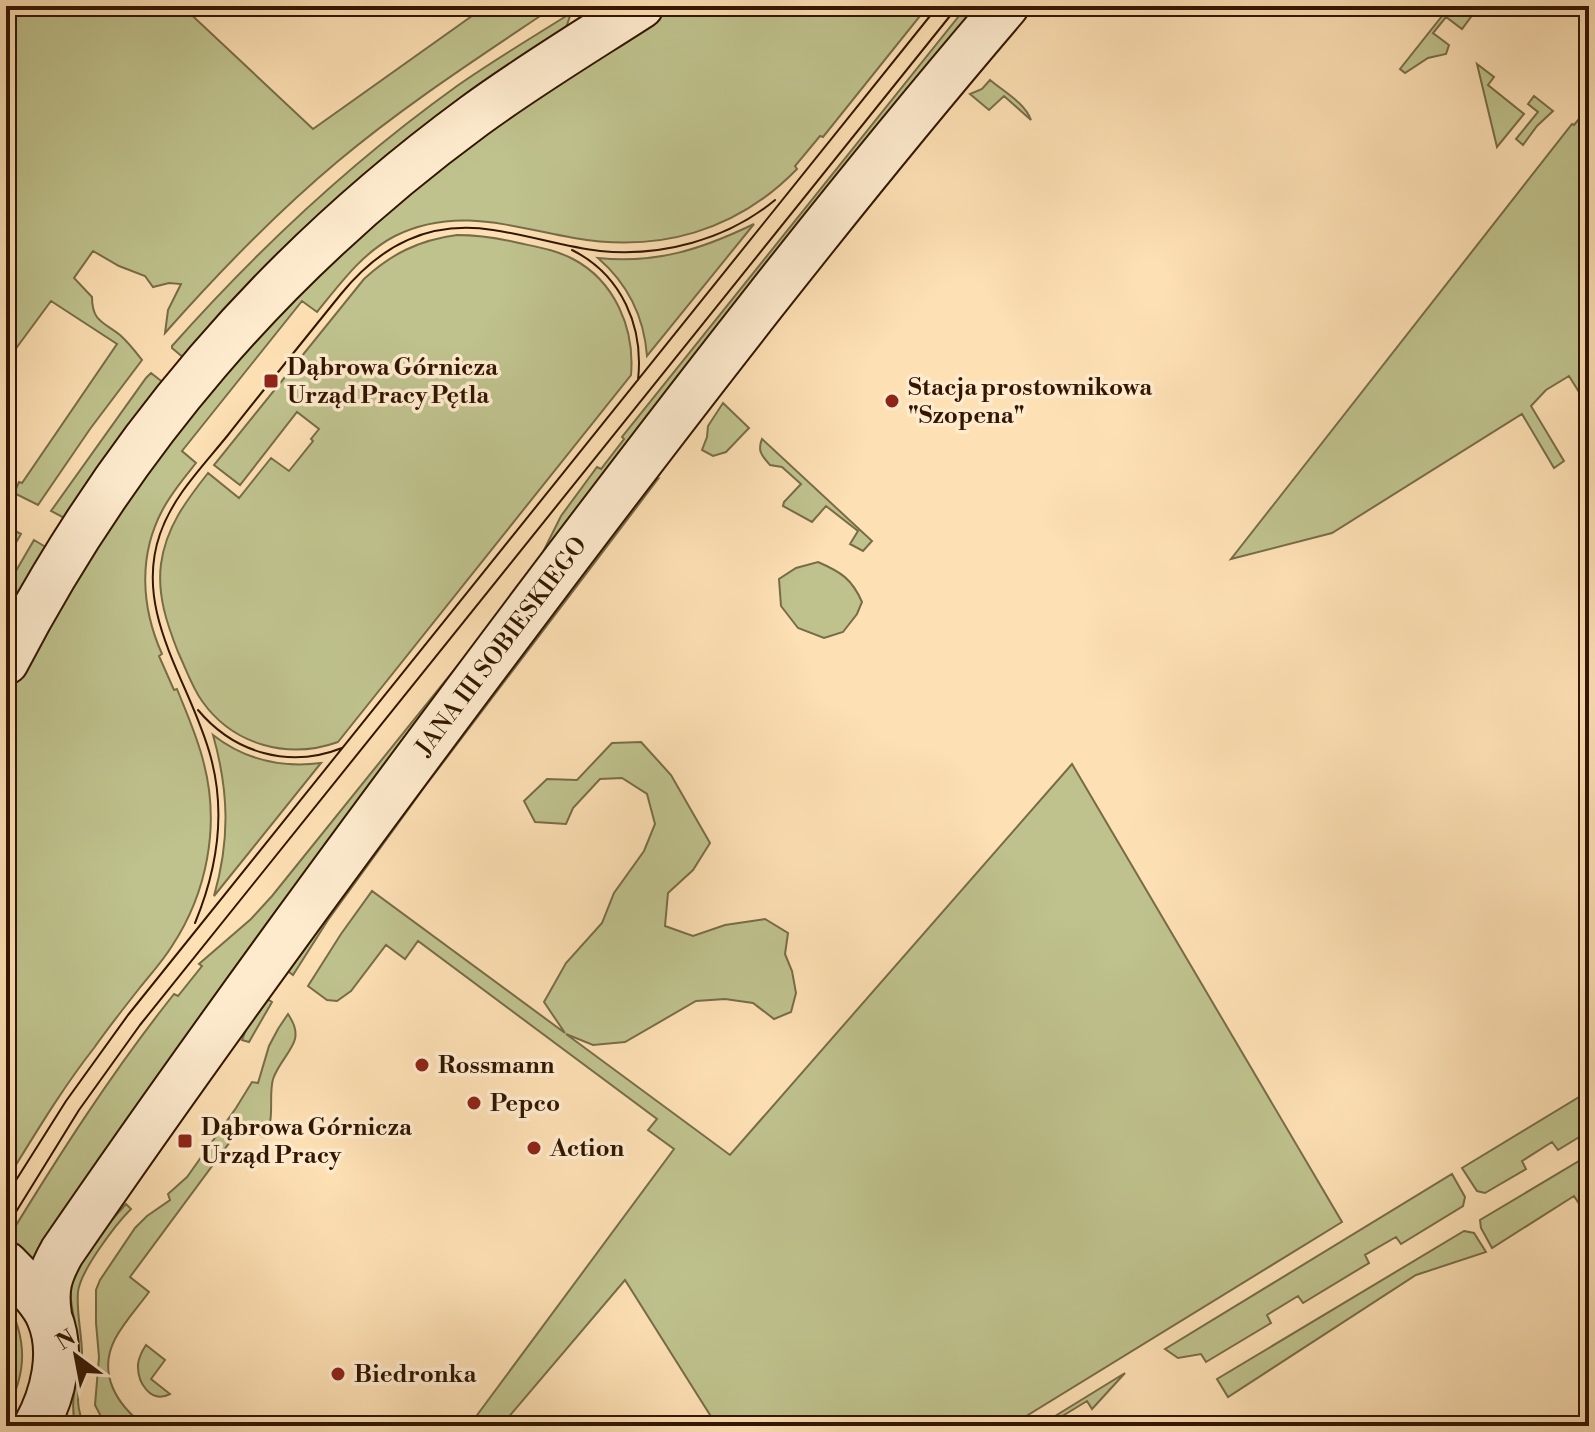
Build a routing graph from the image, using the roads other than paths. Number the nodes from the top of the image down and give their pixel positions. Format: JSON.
{"nodes":[{"id":1,"x":641,"y":6,"type":"edge"},
{"id":2,"x":1006,"y":6,"type":"edge"},
{"id":3,"x":6,"y":662,"type":"edge"},
{"id":4,"x":6,"y":1264,"type":"edge"},
{"id":5,"x":49,"y":1315,"type":"junction"},
{"id":6,"x":36,"y":1426,"type":"edge"}],
"edges":[{"from":1,"to":3,"type":"main road"},
{"from":2,"to":5,"type":"main road","name":"JANA III SOBIESKIEGO"},
{"from":4,"to":5,"type":"main road"},
{"from":5,"to":6,"type":"main road","name":"JANA III SOBIESKIEGO"}]}
